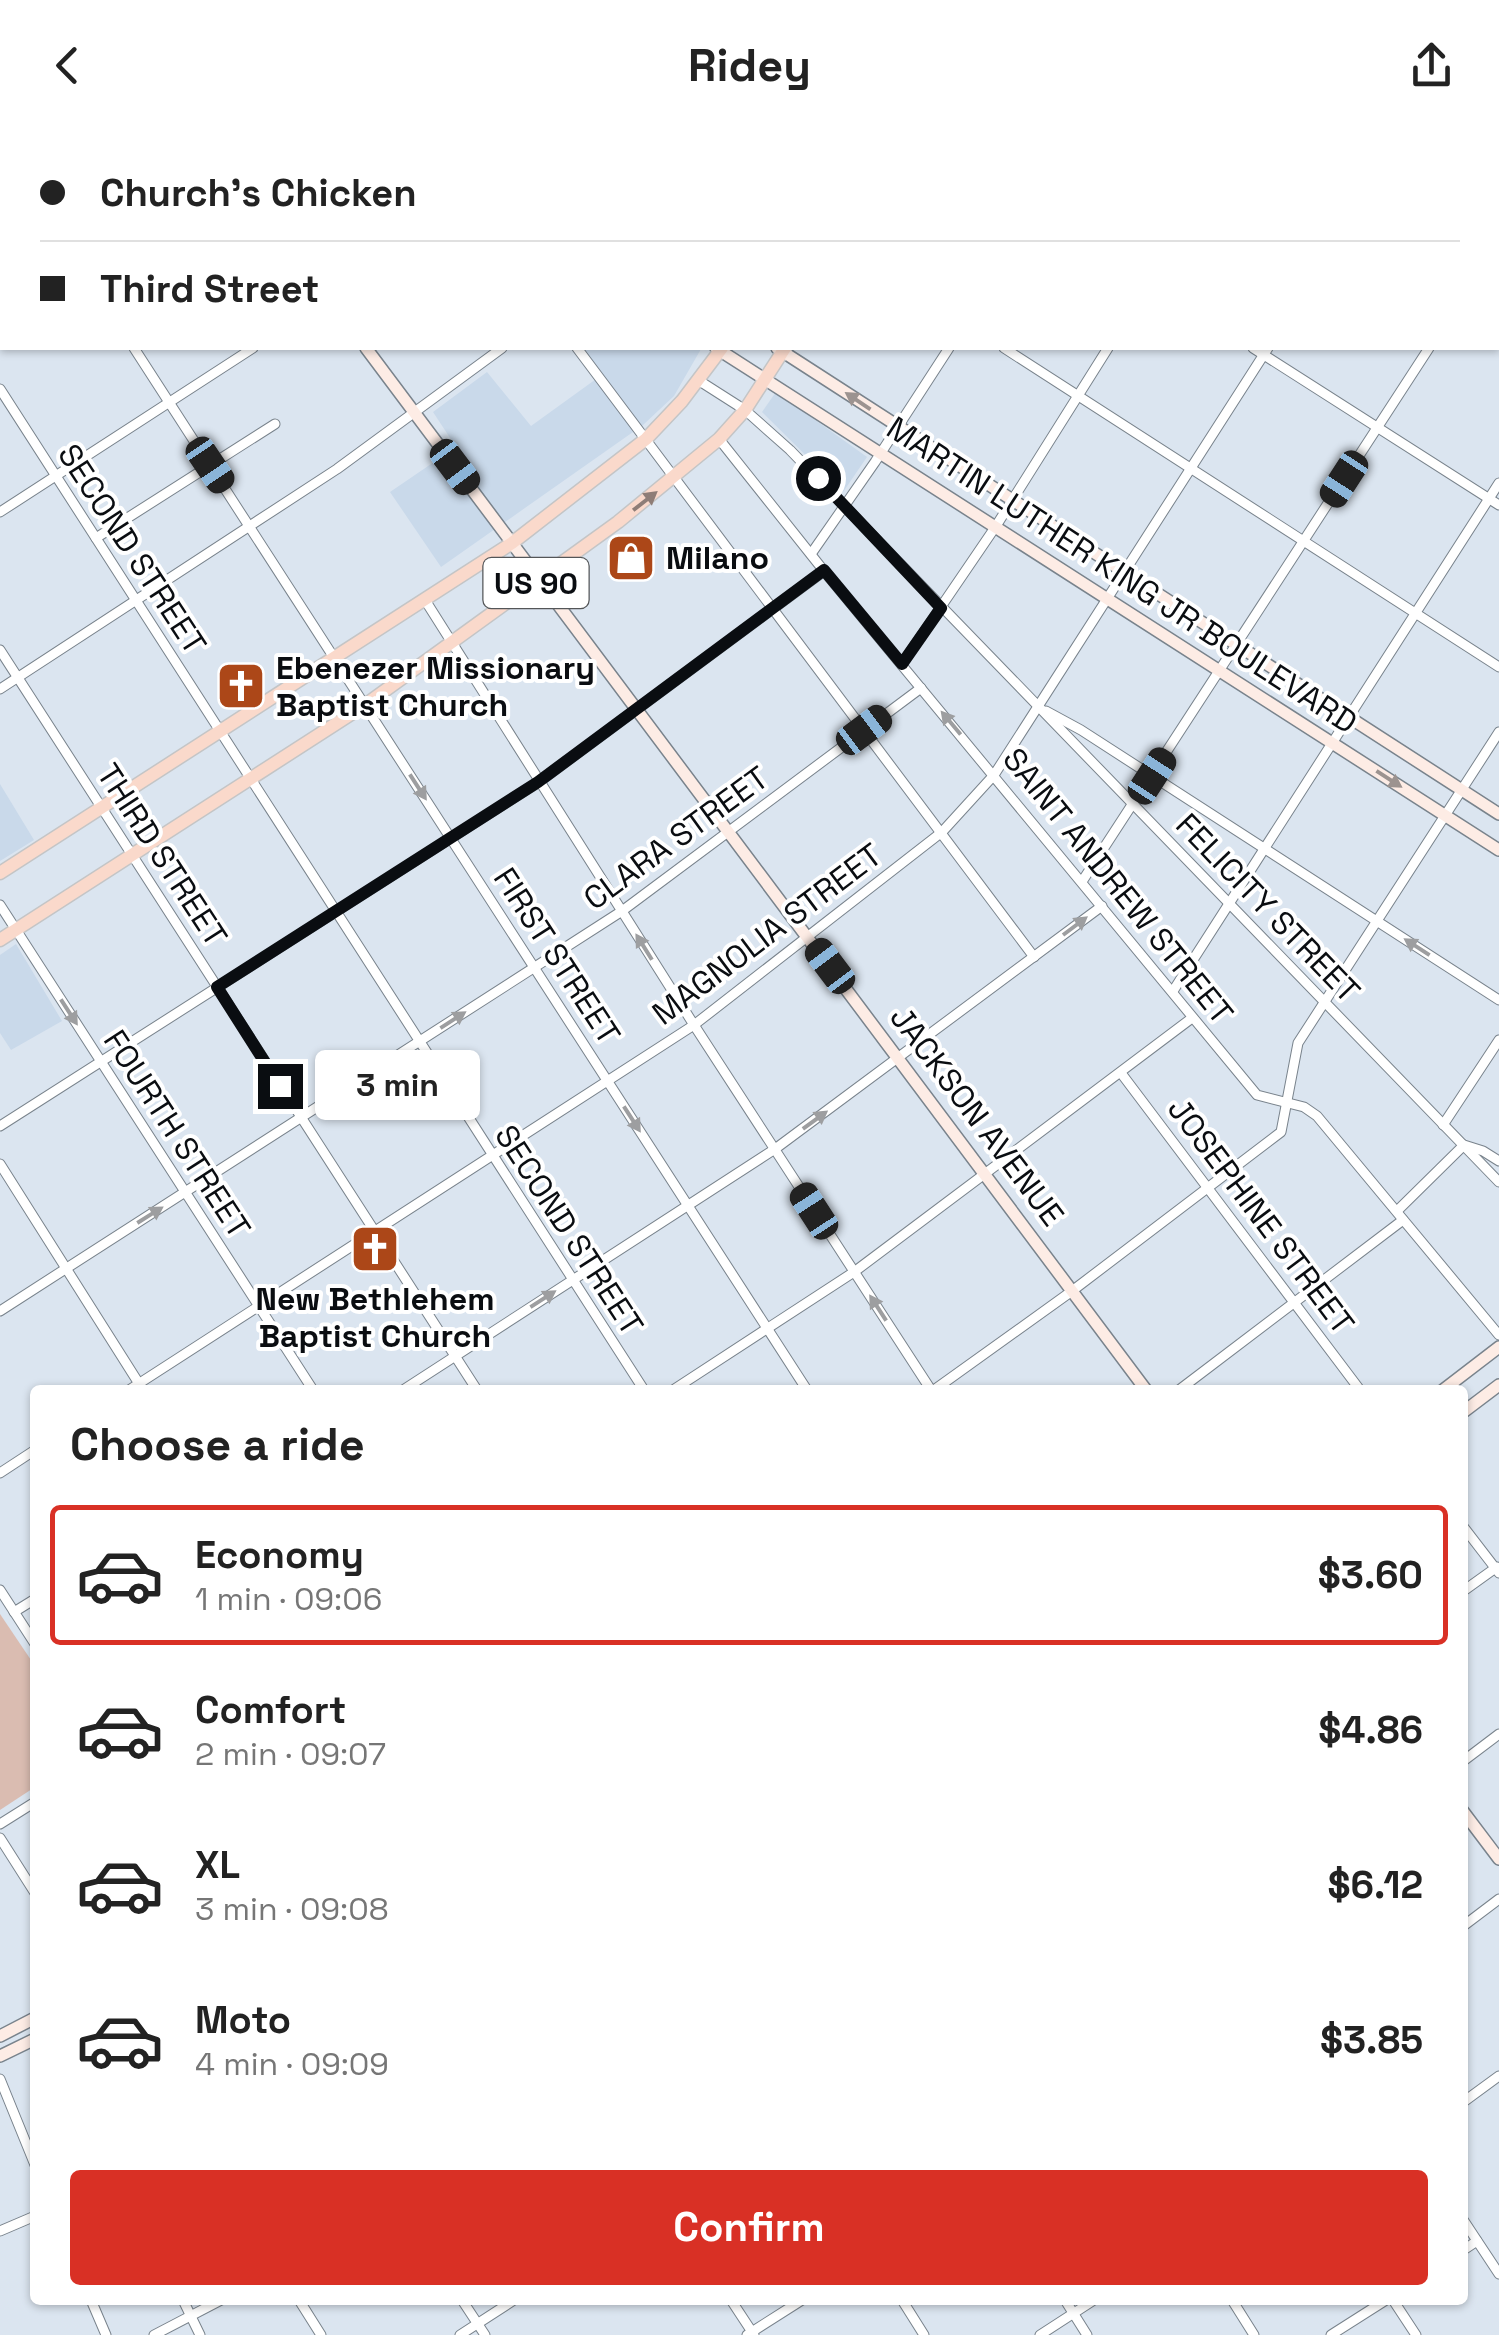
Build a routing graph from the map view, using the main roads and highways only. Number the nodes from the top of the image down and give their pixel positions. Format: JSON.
{"nodes":[{"id":1,"x":718,"y":350,"type":"edge"},
{"id":2,"x":781,"y":350,"type":"edge"},
{"id":3,"x":0,"y":874,"type":"edge"},
{"id":4,"x":0,"y":940,"type":"edge"}],
"edges":[{"from":1,"to":3,"type":"main road","number":"US 90"},
{"from":4,"to":2,"type":"main road","number":"US 90","one_way":true}]}
